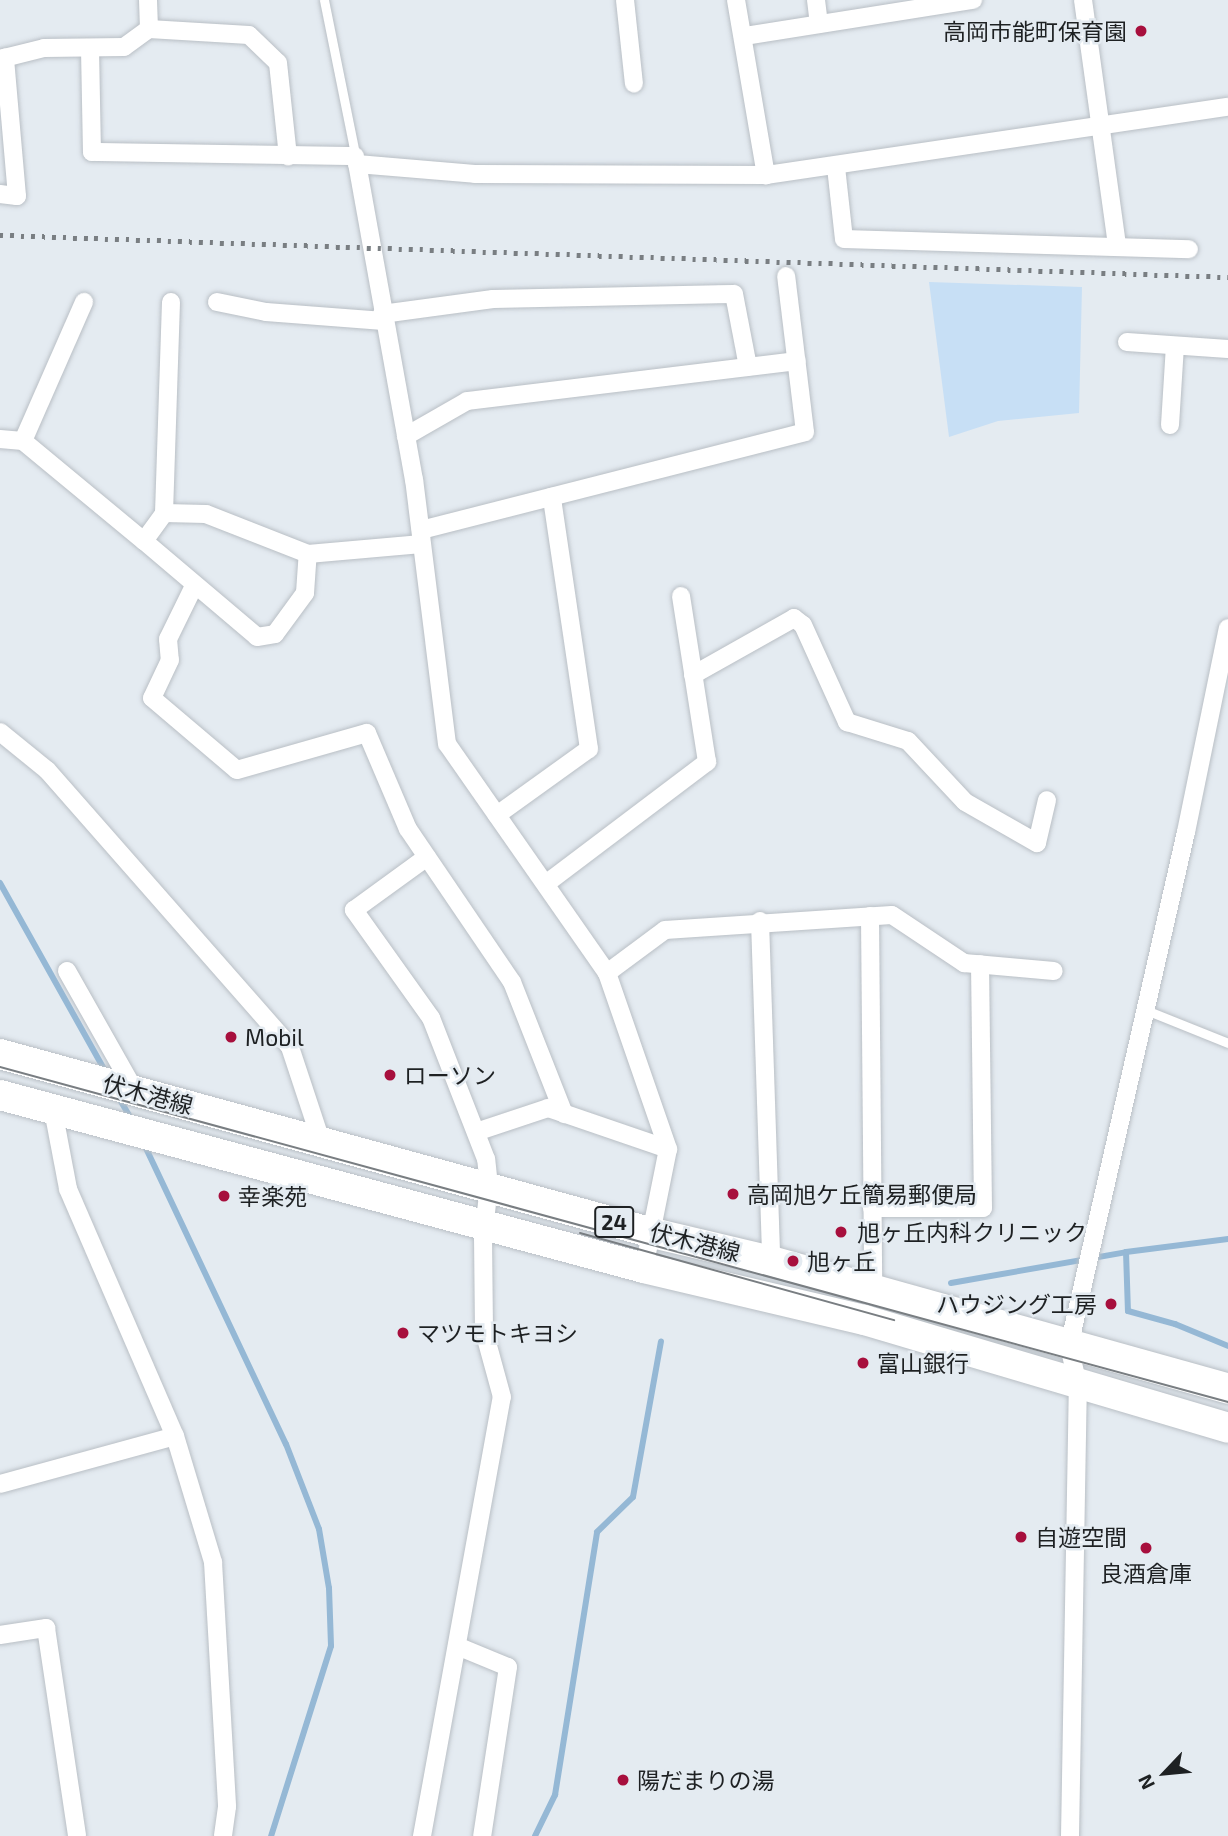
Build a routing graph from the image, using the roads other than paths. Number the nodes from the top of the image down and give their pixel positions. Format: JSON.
{"nodes":[{"id":1,"x":149,"y":0,"type":"edge"},
{"id":2,"x":324,"y":0,"type":"edge"},
{"id":3,"x":625,"y":0,"type":"edge"},
{"id":4,"x":736,"y":0,"type":"edge"},
{"id":5,"x":816,"y":0,"type":"edge"},
{"id":6,"x":972,"y":0,"type":"edge"},
{"id":7,"x":1083,"y":0,"type":"edge"},
{"id":8,"x":819,"y":24,"type":"junction"},
{"id":9,"x":149,"y":29,"type":"junction"},
{"id":10,"x":745,"y":36,"type":"junction"},
{"id":11,"x":90,"y":49,"type":"junction"},
{"id":12,"x":2,"y":58,"type":"edge"},
{"id":13,"x":634,"y":84,"type":"dead end"},
{"id":14,"x":1228,"y":107,"type":"edge"},
{"id":15,"x":1100,"y":127,"type":"junction"},
{"id":16,"x":288,"y":156,"type":"junction"},
{"id":17,"x":356,"y":160,"type":"junction"},
{"id":18,"x":836,"y":167,"type":"junction"},
{"id":19,"x":766,"y":175,"type":"junction"},
{"id":20,"x":0,"y":194,"type":"edge"},
{"id":21,"x":1117,"y":246,"type":"junction"},
{"id":22,"x":1189,"y":249,"type":"dead end"},
{"id":23,"x":786,"y":276,"type":"dead end"},
{"id":24,"x":84,"y":302,"type":"dead end"},
{"id":25,"x":172,"y":302,"type":"dead end"},
{"id":26,"x":217,"y":302,"type":"dead end"},
{"id":27,"x":383,"y":317,"type":"junction"},
{"id":28,"x":1127,"y":342,"type":"dead end"},
{"id":29,"x":1175,"y":346,"type":"junction"},
{"id":30,"x":1228,"y":349,"type":"edge"},
{"id":31,"x":797,"y":361,"type":"junction"},
{"id":32,"x":748,"y":367,"type":"junction"},
{"id":33,"x":1170,"y":425,"type":"dead end"},
{"id":34,"x":406,"y":436,"type":"junction"},
{"id":35,"x":0,"y":439,"type":"edge"},
{"id":36,"x":23,"y":441,"type":"junction"},
{"id":37,"x":551,"y":497,"type":"junction"},
{"id":38,"x":164,"y":513,"type":"junction"},
{"id":39,"x":422,"y":537,"type":"junction"},
{"id":40,"x":144,"y":541,"type":"junction"},
{"id":41,"x":308,"y":554,"type":"junction"},
{"id":42,"x":194,"y":586,"type":"junction"},
{"id":43,"x":681,"y":596,"type":"dead end"},
{"id":44,"x":1228,"y":628,"type":"edge"},
{"id":45,"x":693,"y":675,"type":"junction"},
{"id":46,"x":1224,"y":679,"type":"edge"},
{"id":47,"x":0,"y":732,"type":"edge"},
{"id":48,"x":1046,"y":800,"type":"dead end"},
{"id":49,"x":497,"y":815,"type":"junction"},
{"id":50,"x":427,"y":857,"type":"junction"},
{"id":51,"x":547,"y":883,"type":"junction"},
{"id":52,"x":870,"y":916,"type":"junction"},
{"id":53,"x":760,"y":921,"type":"junction"},
{"id":54,"x":980,"y":964,"type":"junction"},
{"id":55,"x":67,"y":971,"type":"dead end"},
{"id":56,"x":1054,"y":971,"type":"dead end"},
{"id":57,"x":607,"y":974,"type":"junction"},
{"id":58,"x":1146,"y":1010,"type":"junction"},
{"id":59,"x":1228,"y":1043,"type":"edge"},
{"id":60,"x":0,"y":1054,"type":"edge"},
{"id":61,"x":135,"y":1091,"type":"junction"},
{"id":62,"x":0,"y":1095,"type":"edge"},
{"id":63,"x":53,"y":1110,"type":"junction"},
{"id":64,"x":564,"y":1114,"type":"junction"},
{"id":65,"x":476,"y":1132,"type":"junction"},
{"id":66,"x":321,"y":1141,"type":"junction"},
{"id":67,"x":667,"y":1149,"type":"junction"},
{"id":68,"x":489,"y":1186,"type":"junction"},
{"id":69,"x":872,"y":1208,"type":"junction"},
{"id":70,"x":486,"y":1222,"type":"junction"},
{"id":71,"x":653,"y":1233,"type":"junction"},
{"id":72,"x":771,"y":1261,"type":"junction"},
{"id":73,"x":644,"y":1268,"type":"junction"},
{"id":74,"x":873,"y":1289,"type":"junction"},
{"id":75,"x":1069,"y":1346,"type":"junction"},
{"id":76,"x":1078,"y":1385,"type":"junction"},
{"id":77,"x":1228,"y":1389,"type":"edge"},
{"id":78,"x":1228,"y":1428,"type":"edge"},
{"id":79,"x":175,"y":1436,"type":"junction"},
{"id":80,"x":0,"y":1484,"type":"edge"},
{"id":81,"x":0,"y":1635,"type":"edge"},
{"id":82,"x":457,"y":1646,"type":"junction"},
{"id":83,"x":77,"y":1836,"type":"edge"},
{"id":84,"x":223,"y":1836,"type":"edge"},
{"id":85,"x":422,"y":1836,"type":"edge"},
{"id":86,"x":482,"y":1836,"type":"edge"},
{"id":87,"x":1070,"y":1836,"type":"edge"}],
"edges":[{"from":1,"to":9,"type":"street"},
{"from":2,"to":17,"type":"lane"},
{"from":3,"to":13,"type":"street"},
{"from":4,"to":10,"type":"street"},
{"from":5,"to":8,"type":"street"},
{"from":6,"to":8,"type":"street"},
{"from":7,"to":15,"type":"street"},
{"from":8,"to":10,"type":"street"},
{"from":9,"to":11,"type":"street"},
{"from":9,"to":16,"type":"street"},
{"from":10,"to":19,"type":"street"},
{"from":11,"to":12,"type":"street"},
{"from":11,"to":16,"type":"street"},
{"from":12,"to":20,"type":"street"},
{"from":14,"to":15,"type":"street"},
{"from":15,"to":18,"type":"street"},
{"from":15,"to":21,"type":"street"},
{"from":16,"to":17,"type":"street"},
{"from":17,"to":19,"type":"street"},
{"from":17,"to":27,"type":"street"},
{"from":18,"to":19,"type":"street"},
{"from":18,"to":21,"type":"street"},
{"from":21,"to":22,"type":"street"},
{"from":23,"to":31,"type":"street"},
{"from":24,"to":36,"type":"street"},
{"from":25,"to":38,"type":"street"},
{"from":26,"to":27,"type":"street"},
{"from":27,"to":32,"type":"street"},
{"from":27,"to":34,"type":"street"},
{"from":28,"to":29,"type":"street"},
{"from":29,"to":30,"type":"street"},
{"from":29,"to":33,"type":"street"},
{"from":31,"to":32,"type":"street"},
{"from":31,"to":37,"type":"street"},
{"from":32,"to":34,"type":"street"},
{"from":34,"to":39,"type":"street"},
{"from":35,"to":36,"type":"street"},
{"from":36,"to":40,"type":"street"},
{"from":37,"to":39,"type":"street"},
{"from":37,"to":49,"type":"street"},
{"from":38,"to":40,"type":"street"},
{"from":38,"to":41,"type":"street"},
{"from":39,"to":41,"type":"street"},
{"from":39,"to":49,"type":"street"},
{"from":40,"to":42,"type":"street"},
{"from":41,"to":42,"type":"street"},
{"from":42,"to":50,"type":"street"},
{"from":43,"to":45,"type":"street"},
{"from":44,"to":46,"type":"street"},
{"from":45,"to":48,"type":"street"},
{"from":45,"to":51,"type":"street"},
{"from":46,"to":58,"type":"street"},
{"from":47,"to":66,"type":"street"},
{"from":49,"to":51,"type":"street"},
{"from":50,"to":64,"type":"street"},
{"from":50,"to":65,"type":"street"},
{"from":51,"to":57,"type":"street"},
{"from":52,"to":53,"type":"street"},
{"from":52,"to":54,"type":"street"},
{"from":52,"to":69,"type":"street"},
{"from":53,"to":57,"type":"street"},
{"from":53,"to":72,"type":"street"},
{"from":54,"to":56,"type":"street"},
{"from":54,"to":69,"type":"street"},
{"from":55,"to":61,"type":"street"},
{"from":57,"to":67,"type":"street"},
{"from":58,"to":59,"type":"lane"},
{"from":58,"to":75,"type":"street"},
{"from":60,"to":61,"type":"main road","name":"伏木港線","number":"24"},
{"from":61,"to":66,"type":"main road","name":"伏木港線","number":"24"},
{"from":62,"to":63,"type":"main road","name":"伏木港線","number":"24"},
{"from":63,"to":70,"type":"main road","name":"伏木港線","number":"24"},
{"from":63,"to":79,"type":"street"},
{"from":64,"to":65,"type":"street"},
{"from":64,"to":67,"type":"street"},
{"from":65,"to":68,"type":"street"},
{"from":66,"to":68,"type":"main road","name":"伏木港線","number":"24"},
{"from":67,"to":71,"type":"street"},
{"from":68,"to":70,"type":"street"},
{"from":68,"to":71,"type":"main road","name":"伏木港線","number":"24"},
{"from":69,"to":74,"type":"street"},
{"from":70,"to":73,"type":"main road","name":"伏木港線","number":"24"},
{"from":70,"to":82,"type":"street"},
{"from":71,"to":72,"type":"main road","name":"伏木港線","number":"24"},
{"from":71,"to":73,"type":"street"},
{"from":72,"to":74,"type":"main road","name":"伏木港線","number":"24"},
{"from":73,"to":76,"type":"main road","name":"伏木港線","number":"24"},
{"from":74,"to":75,"type":"main road","name":"伏木港線","number":"24"},
{"from":75,"to":76,"type":"street"},
{"from":75,"to":77,"type":"main road","name":"伏木港線","number":"24"},
{"from":76,"to":78,"type":"main road","name":"伏木港線","number":"24"},
{"from":76,"to":87,"type":"street"},
{"from":79,"to":80,"type":"street"},
{"from":79,"to":84,"type":"street"},
{"from":81,"to":83,"type":"street"},
{"from":82,"to":85,"type":"street"},
{"from":82,"to":86,"type":"street"}]}
